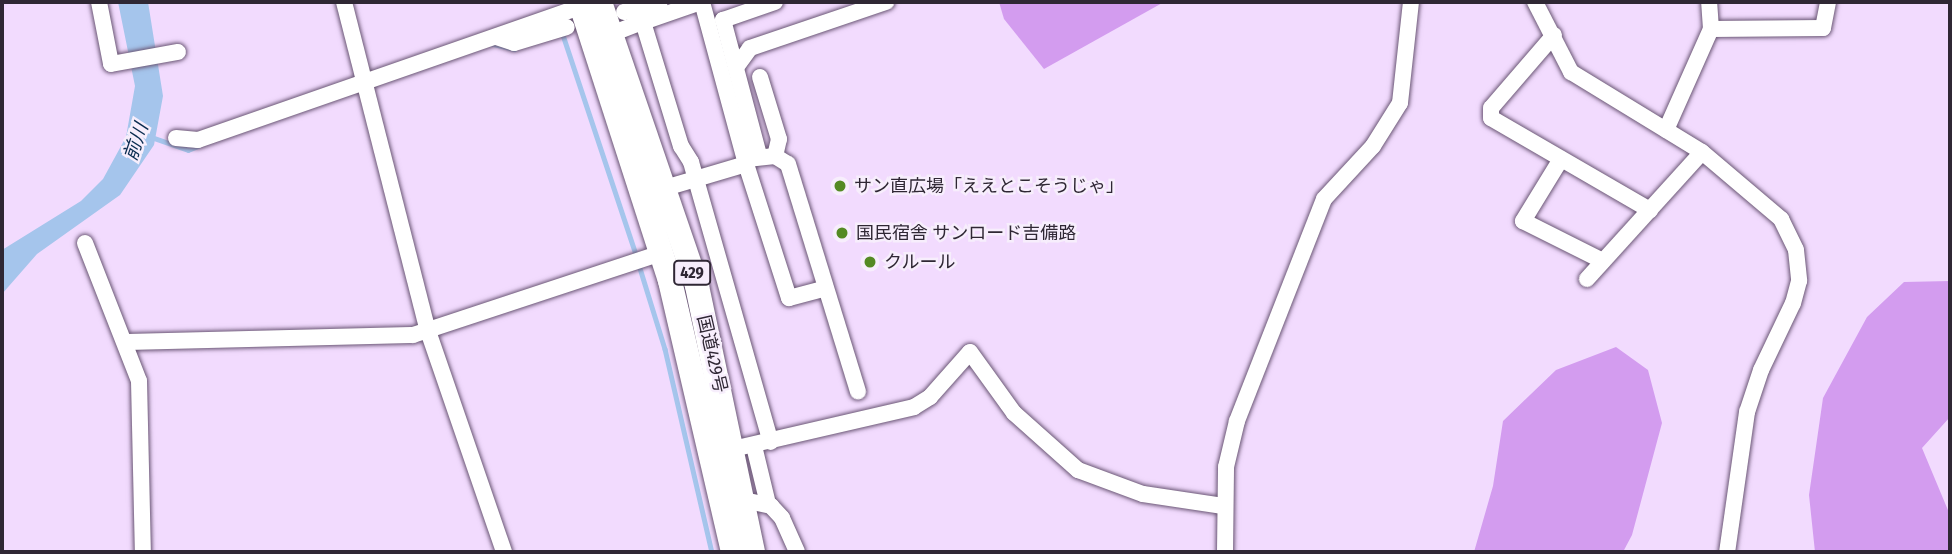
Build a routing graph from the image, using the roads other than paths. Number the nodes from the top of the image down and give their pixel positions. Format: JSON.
{"nodes":[{"id":1,"x":99,"y":2,"type":"edge"},
{"id":2,"x":344,"y":2,"type":"edge"},
{"id":3,"x":674,"y":2,"type":"edge"},
{"id":4,"x":702,"y":2,"type":"edge"},
{"id":5,"x":775,"y":2,"type":"edge"},
{"id":6,"x":886,"y":2,"type":"edge"},
{"id":7,"x":1411,"y":2,"type":"edge"},
{"id":8,"x":1535,"y":2,"type":"edge"},
{"id":9,"x":1709,"y":2,"type":"edge"},
{"id":10,"x":1828,"y":2,"type":"edge"},
{"id":11,"x":589,"y":3,"type":"edge"},
{"id":12,"x":624,"y":12,"type":"dead end"},
{"id":13,"x":643,"y":22,"type":"junction"},
{"id":14,"x":567,"y":27,"type":"dead end"},
{"id":15,"x":1711,"y":29,"type":"junction"},
{"id":16,"x":611,"y":34,"type":"junction"},
{"id":17,"x":1553,"y":35,"type":"junction"},
{"id":18,"x":496,"y":37,"type":"junction"},
{"id":19,"x":175,"y":52,"type":"dead end"},
{"id":20,"x":737,"y":66,"type":"junction"},
{"id":21,"x":760,"y":77,"type":"dead end"},
{"id":22,"x":368,"y":85,"type":"junction"},
{"id":23,"x":1667,"y":130,"type":"junction"},
{"id":24,"x":176,"y":138,"type":"dead end"},
{"id":25,"x":1702,"y":152,"type":"junction"},
{"id":26,"x":757,"y":159,"type":"junction"},
{"id":27,"x":1561,"y":159,"type":"junction"},
{"id":28,"x":695,"y":179,"type":"junction"},
{"id":29,"x":653,"y":192,"type":"junction"},
{"id":30,"x":1650,"y":210,"type":"junction"},
{"id":31,"x":85,"y":243,"type":"dead end"},
{"id":32,"x":646,"y":258,"type":"junction"},
{"id":33,"x":1603,"y":261,"type":"junction"},
{"id":34,"x":1587,"y":279,"type":"dead end"},
{"id":35,"x":826,"y":288,"type":"junction"},
{"id":36,"x":428,"y":331,"type":"junction"},
{"id":37,"x":125,"y":342,"type":"junction"},
{"id":38,"x":858,"y":391,"type":"dead end"},
{"id":39,"x":771,"y":442,"type":"junction"},
{"id":40,"x":733,"y":449,"type":"junction"},
{"id":41,"x":744,"y":500,"type":"junction"},
{"id":42,"x":1223,"y":506,"type":"junction"},
{"id":43,"x":143,"y":552,"type":"edge"},
{"id":44,"x":504,"y":552,"type":"edge"},
{"id":45,"x":733,"y":552,"type":"edge"},
{"id":46,"x":753,"y":552,"type":"edge"},
{"id":47,"x":797,"y":552,"type":"edge"},
{"id":48,"x":1225,"y":552,"type":"edge"},
{"id":49,"x":1727,"y":552,"type":"edge"}],
"edges":[{"from":1,"to":19,"type":"street"},
{"from":2,"to":22,"type":"street"},
{"from":3,"to":12,"type":"street"},
{"from":4,"to":13,"type":"street"},
{"from":4,"to":26,"type":"street"},
{"from":5,"to":20,"type":"street"},
{"from":6,"to":20,"type":"street"},
{"from":7,"to":42,"type":"street"},
{"from":8,"to":17,"type":"street"},
{"from":9,"to":15,"type":"street"},
{"from":10,"to":15,"type":"street"},
{"from":11,"to":16,"type":"highway","name":"国道429号","number":"429"},
{"from":11,"to":18,"type":"street"},
{"from":11,"to":29,"type":"highway","name":"国道429号","number":"429"},
{"from":13,"to":16,"type":"street"},
{"from":13,"to":28,"type":"street"},
{"from":14,"to":18,"type":"street"},
{"from":15,"to":23,"type":"street"},
{"from":16,"to":29,"type":"highway","name":"国道429号","number":"429"},
{"from":17,"to":23,"type":"street"},
{"from":17,"to":27,"type":"street"},
{"from":18,"to":22,"type":"street"},
{"from":20,"to":26,"type":"street"},
{"from":21,"to":26,"type":"street"},
{"from":22,"to":24,"type":"street"},
{"from":22,"to":36,"type":"street"},
{"from":23,"to":25,"type":"street"},
{"from":25,"to":30,"type":"street"},
{"from":25,"to":49,"type":"street"},
{"from":26,"to":28,"type":"street"},
{"from":26,"to":35,"type":"street"},
{"from":26,"to":35,"type":"street"},
{"from":27,"to":30,"type":"street"},
{"from":27,"to":33,"type":"street"},
{"from":28,"to":29,"type":"street"},
{"from":28,"to":39,"type":"street"},
{"from":29,"to":32,"type":"highway","name":"国道429号","number":"429"},
{"from":29,"to":40,"type":"highway","name":"国道429号","number":"429"},
{"from":30,"to":33,"type":"street"},
{"from":31,"to":37,"type":"street"},
{"from":32,"to":36,"type":"street"},
{"from":32,"to":40,"type":"highway","name":"国道429号","number":"429"},
{"from":33,"to":34,"type":"street"},
{"from":35,"to":38,"type":"street"},
{"from":36,"to":37,"type":"street"},
{"from":36,"to":44,"type":"street"},
{"from":37,"to":43,"type":"street"},
{"from":39,"to":40,"type":"street"},
{"from":39,"to":42,"type":"street"},
{"from":40,"to":41,"type":"highway","name":"国道429号","number":"429"},
{"from":41,"to":45,"type":"highway","name":"国道429号","number":"429"},
{"from":41,"to":46,"type":"highway","name":"国道429号","number":"429"},
{"from":41,"to":47,"type":"street"},
{"from":42,"to":48,"type":"street"}]}
